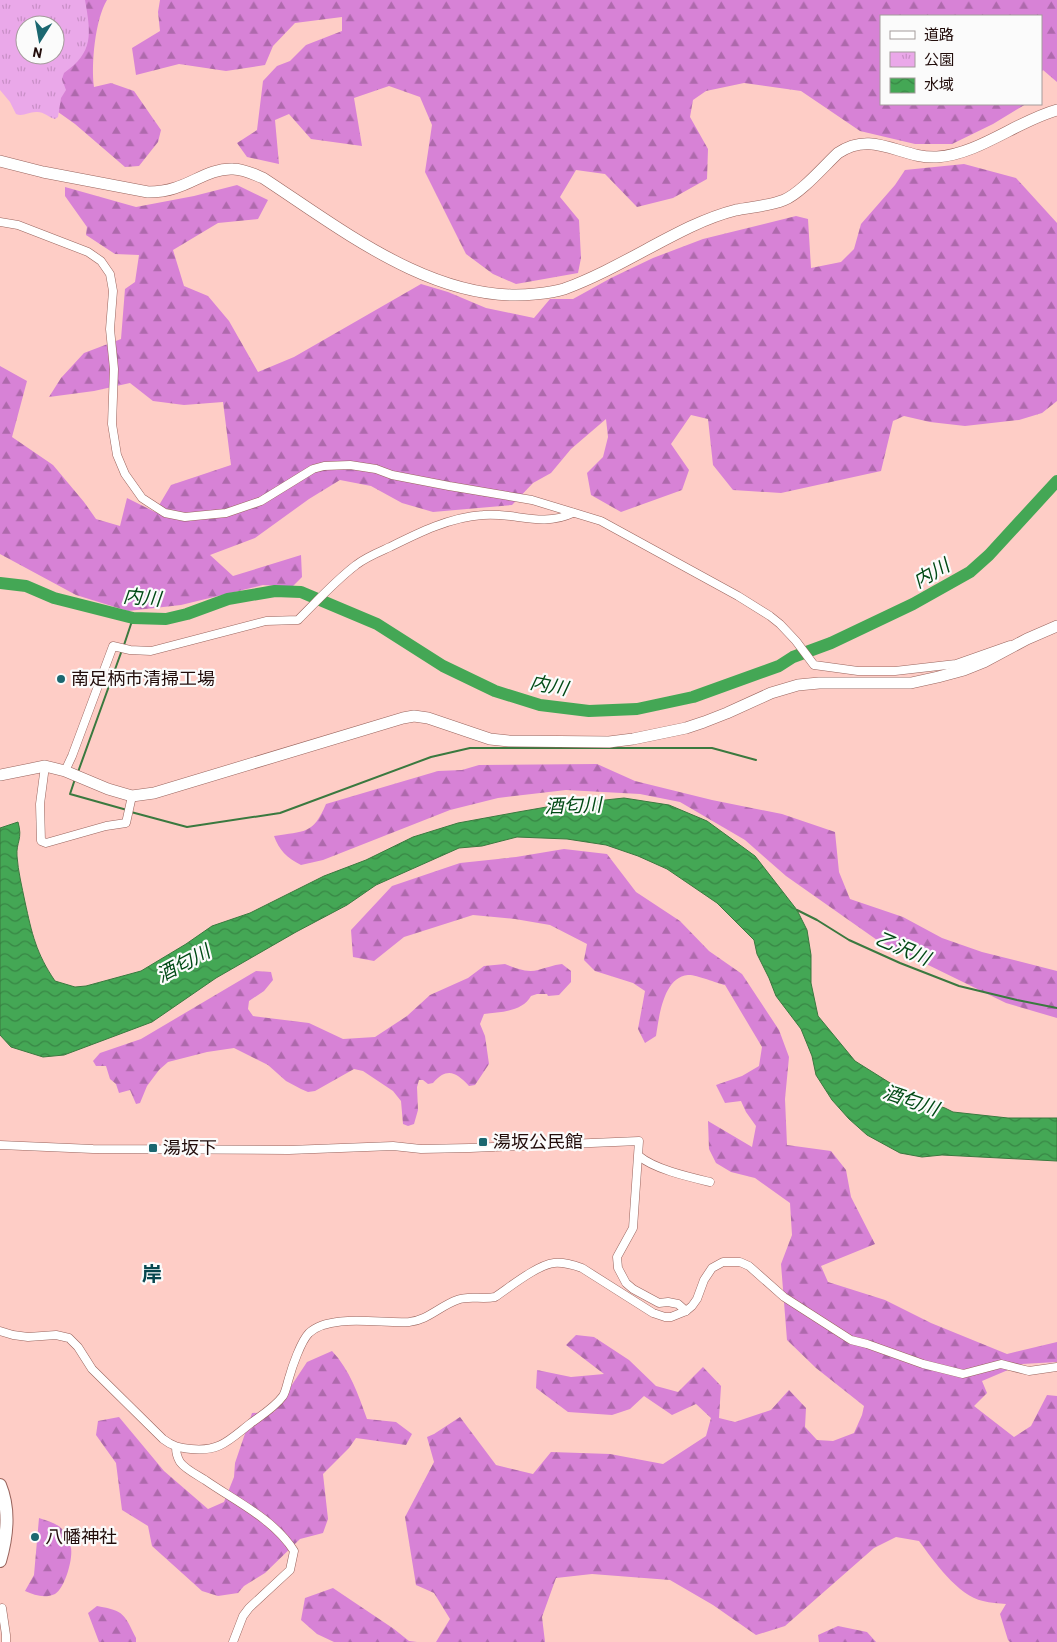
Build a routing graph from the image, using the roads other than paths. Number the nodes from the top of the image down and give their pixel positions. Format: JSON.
{"nodes":[{"id":1,"x":1057,"y":110,"type":"edge"},
{"id":2,"x":0,"y":161,"type":"edge"},
{"id":3,"x":0,"y":222,"type":"edge"},
{"id":4,"x":573,"y":513,"type":"junction"},
{"id":5,"x":1057,"y":626,"type":"edge"},
{"id":6,"x":1015,"y":645,"type":"junction"},
{"id":7,"x":46,"y":768,"type":"junction"},
{"id":8,"x":65,"y":771,"type":"junction"},
{"id":9,"x":0,"y":775,"type":"edge"},
{"id":10,"x":132,"y":799,"type":"junction"},
{"id":11,"x":0,"y":1145,"type":"edge"},
{"id":12,"x":639,"y":1156,"type":"junction"},
{"id":13,"x":710,"y":1182,"type":"dead end"},
{"id":14,"x":686,"y":1311,"type":"junction"},
{"id":15,"x":0,"y":1331,"type":"edge"},
{"id":16,"x":1057,"y":1367,"type":"edge"},
{"id":17,"x":176,"y":1447,"type":"junction"},
{"id":18,"x":0,"y":1485,"type":"edge"},
{"id":19,"x":0,"y":1562,"type":"edge"},
{"id":20,"x":2,"y":1608,"type":"dead end"},
{"id":21,"x":6,"y":1642,"type":"edge"},
{"id":22,"x":233,"y":1642,"type":"edge"}],
"edges":[{"from":1,"to":2,"type":"street"},
{"from":3,"to":4,"type":"street"},
{"from":4,"to":6,"type":"street"},
{"from":4,"to":8,"type":"street"},
{"from":5,"to":6,"type":"street"},
{"from":6,"to":10,"type":"street"},
{"from":7,"to":8,"type":"street"},
{"from":7,"to":9,"type":"street"},
{"from":7,"to":10,"type":"street"},
{"from":8,"to":10,"type":"street"},
{"from":11,"to":12,"type":"street"},
{"from":12,"to":13,"type":"street"},
{"from":12,"to":14,"type":"street"},
{"from":14,"to":16,"type":"street"},
{"from":14,"to":17,"type":"street"},
{"from":15,"to":17,"type":"street"},
{"from":17,"to":22,"type":"street"},
{"from":18,"to":19,"type":"main road"},
{"from":20,"to":21,"type":"street"}]}
